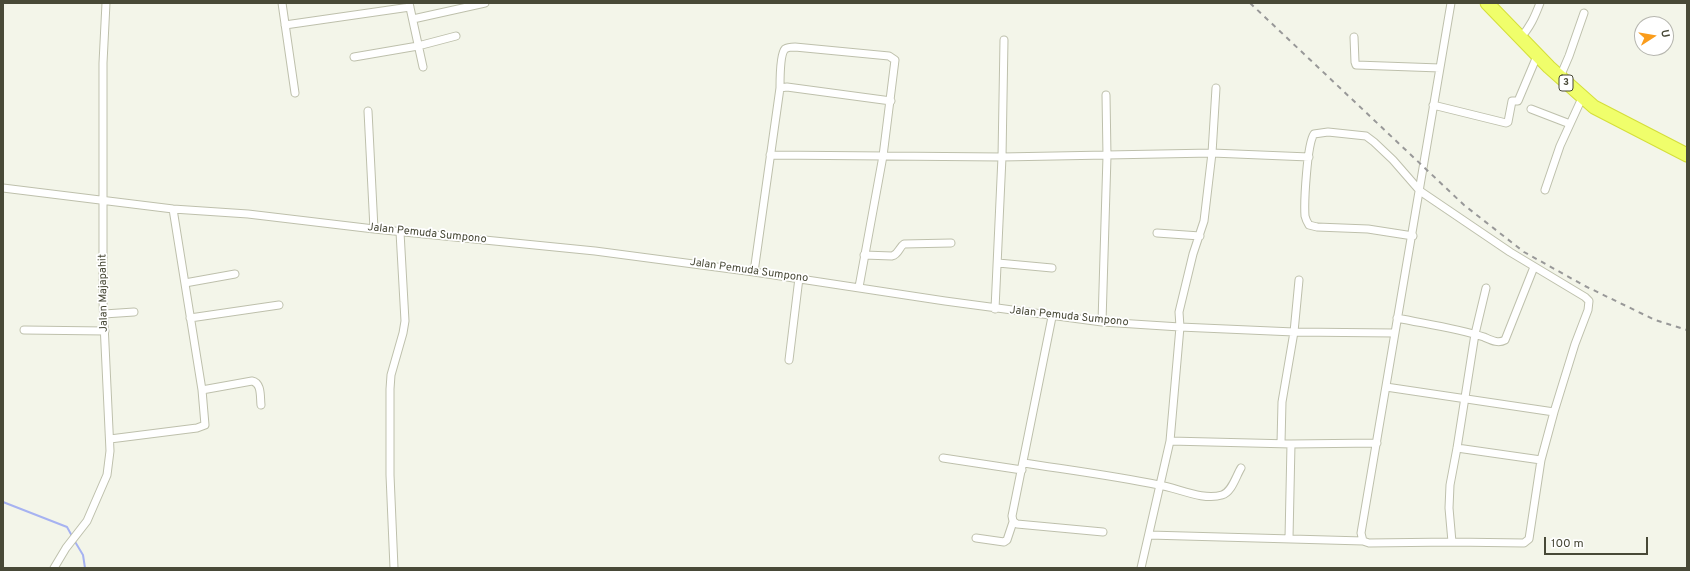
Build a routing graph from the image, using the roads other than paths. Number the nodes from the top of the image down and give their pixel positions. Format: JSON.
{"nodes":[{"id":1,"x":106,"y":3,"type":"edge"},
{"id":2,"x":282,"y":3,"type":"edge"},
{"id":3,"x":485,"y":3,"type":"edge"},
{"id":4,"x":1451,"y":3,"type":"edge"},
{"id":5,"x":1487,"y":3,"type":"edge"},
{"id":6,"x":1540,"y":3,"type":"edge"},
{"id":7,"x":410,"y":5,"type":"edge"},
{"id":8,"x":1584,"y":13,"type":"dead end"},
{"id":9,"x":413,"y":19,"type":"junction"},
{"id":10,"x":284,"y":25,"type":"junction"},
{"id":11,"x":456,"y":36,"type":"dead end"},
{"id":12,"x":1354,"y":37,"type":"dead end"},
{"id":13,"x":1520,"y":38,"type":"junction"},
{"id":14,"x":1004,"y":40,"type":"dead end"},
{"id":15,"x":418,"y":46,"type":"junction"},
{"id":16,"x":1537,"y":56,"type":"junction"},
{"id":17,"x":354,"y":57,"type":"dead end"},
{"id":18,"x":423,"y":67,"type":"dead end"},
{"id":19,"x":1440,"y":68,"type":"junction"},
{"id":20,"x":1560,"y":78,"type":"junction"},
{"id":21,"x":780,"y":88,"type":"junction"},
{"id":22,"x":1216,"y":88,"type":"dead end"},
{"id":23,"x":295,"y":93,"type":"dead end"},
{"id":24,"x":1106,"y":95,"type":"dead end"},
{"id":25,"x":1582,"y":98,"type":"junction"},
{"id":26,"x":891,"y":101,"type":"junction"},
{"id":27,"x":1433,"y":105,"type":"junction"},
{"id":28,"x":1531,"y":109,"type":"dead end"},
{"id":29,"x":368,"y":111,"type":"dead end"},
{"id":30,"x":1570,"y":124,"type":"junction"},
{"id":31,"x":1212,"y":153,"type":"junction"},
{"id":32,"x":770,"y":155,"type":"junction"},
{"id":33,"x":1687,"y":155,"type":"edge"},
{"id":34,"x":883,"y":156,"type":"junction"},
{"id":35,"x":1107,"y":156,"type":"junction"},
{"id":36,"x":1002,"y":157,"type":"junction"},
{"id":37,"x":1309,"y":157,"type":"junction"},
{"id":38,"x":3,"y":188,"type":"edge"},
{"id":39,"x":1545,"y":190,"type":"dead end"},
{"id":40,"x":1420,"y":191,"type":"junction"},
{"id":41,"x":103,"y":200,"type":"junction"},
{"id":42,"x":173,"y":209,"type":"junction"},
{"id":43,"x":374,"y":229,"type":"junction"},
{"id":44,"x":400,"y":232,"type":"junction"},
{"id":45,"x":1157,"y":233,"type":"dead end"},
{"id":46,"x":1200,"y":236,"type":"junction"},
{"id":47,"x":1412,"y":236,"type":"junction"},
{"id":48,"x":950,"y":243,"type":"dead end"},
{"id":49,"x":864,"y":255,"type":"junction"},
{"id":50,"x":998,"y":263,"type":"junction"},
{"id":51,"x":1534,"y":267,"type":"junction"},
{"id":52,"x":1052,"y":268,"type":"dead end"},
{"id":53,"x":754,"y":272,"type":"junction"},
{"id":54,"x":235,"y":274,"type":"dead end"},
{"id":55,"x":799,"y":278,"type":"junction"},
{"id":56,"x":1299,"y":280,"type":"dead end"},
{"id":57,"x":185,"y":283,"type":"junction"},
{"id":58,"x":859,"y":287,"type":"junction"},
{"id":59,"x":1486,"y":288,"type":"dead end"},
{"id":60,"x":279,"y":304,"type":"dead end"},
{"id":61,"x":995,"y":308,"type":"junction"},
{"id":62,"x":134,"y":312,"type":"dead end"},
{"id":63,"x":104,"y":314,"type":"junction"},
{"id":64,"x":1052,"y":317,"type":"junction"},
{"id":65,"x":190,"y":318,"type":"junction"},
{"id":66,"x":1397,"y":318,"type":"junction"},
{"id":67,"x":1102,"y":322,"type":"junction"},
{"id":68,"x":1180,"y":327,"type":"junction"},
{"id":69,"x":24,"y":330,"type":"dead end"},
{"id":70,"x":105,"y":331,"type":"junction"},
{"id":71,"x":1294,"y":332,"type":"junction"},
{"id":72,"x":1394,"y":334,"type":"junction"},
{"id":73,"x":1475,"y":334,"type":"junction"},
{"id":74,"x":789,"y":360,"type":"dead end"},
{"id":75,"x":1386,"y":387,"type":"junction"},
{"id":76,"x":202,"y":390,"type":"junction"},
{"id":77,"x":1466,"y":398,"type":"junction"},
{"id":78,"x":261,"y":405,"type":"dead end"},
{"id":79,"x":1554,"y":412,"type":"junction"},
{"id":80,"x":110,"y":439,"type":"junction"},
{"id":81,"x":1170,"y":441,"type":"junction"},
{"id":82,"x":1281,"y":443,"type":"junction"},
{"id":83,"x":1291,"y":444,"type":"junction"},
{"id":84,"x":1377,"y":444,"type":"junction"},
{"id":85,"x":1458,"y":448,"type":"junction"},
{"id":86,"x":943,"y":458,"type":"dead end"},
{"id":87,"x":1541,"y":460,"type":"junction"},
{"id":88,"x":1023,"y":466,"type":"junction"},
{"id":89,"x":1241,"y":468,"type":"dead end"},
{"id":90,"x":1160,"y":485,"type":"junction"},
{"id":91,"x":1013,"y":522,"type":"junction"},
{"id":92,"x":1103,"y":532,"type":"dead end"},
{"id":93,"x":1149,"y":535,"type":"junction"},
{"id":94,"x":976,"y":538,"type":"dead end"},
{"id":95,"x":1290,"y":538,"type":"junction"},
{"id":96,"x":1363,"y":541,"type":"junction"},
{"id":97,"x":1452,"y":542,"type":"junction"},
{"id":98,"x":54,"y":568,"type":"edge"},
{"id":99,"x":394,"y":568,"type":"edge"},
{"id":100,"x":1141,"y":568,"type":"edge"}],
"edges":[{"from":1,"to":41,"type":"street","name":"Jalan Majapahit"},
{"from":2,"to":10,"type":"street"},
{"from":3,"to":9,"type":"street"},
{"from":4,"to":19,"type":"street"},
{"from":5,"to":13,"type":"highway","number":"3"},
{"from":6,"to":13,"type":"street"},
{"from":7,"to":9,"type":"street"},
{"from":7,"to":10,"type":"street"},
{"from":8,"to":20,"type":"street"},
{"from":9,"to":15,"type":"street"},
{"from":10,"to":23,"type":"street"},
{"from":11,"to":15,"type":"street"},
{"from":12,"to":19,"type":"street"},
{"from":13,"to":16,"type":"highway","number":"3"},
{"from":14,"to":36,"type":"street"},
{"from":15,"to":17,"type":"street"},
{"from":15,"to":18,"type":"street"},
{"from":16,"to":20,"type":"highway","number":"3"},
{"from":16,"to":27,"type":"street"},
{"from":19,"to":27,"type":"street"},
{"from":20,"to":25,"type":"highway","number":"3"},
{"from":21,"to":26,"type":"street"},
{"from":21,"to":26,"type":"street"},
{"from":21,"to":32,"type":"street"},
{"from":22,"to":31,"type":"street"},
{"from":24,"to":35,"type":"street"},
{"from":25,"to":30,"type":"street"},
{"from":25,"to":33,"type":"highway","number":"3"},
{"from":26,"to":34,"type":"street"},
{"from":27,"to":40,"type":"street"},
{"from":28,"to":30,"type":"street"},
{"from":29,"to":43,"type":"street"},
{"from":30,"to":39,"type":"street"},
{"from":31,"to":35,"type":"street"},
{"from":31,"to":37,"type":"street"},
{"from":31,"to":46,"type":"street"},
{"from":32,"to":34,"type":"street"},
{"from":32,"to":53,"type":"street"},
{"from":34,"to":36,"type":"street"},
{"from":34,"to":49,"type":"street"},
{"from":35,"to":36,"type":"street"},
{"from":35,"to":67,"type":"street"},
{"from":36,"to":50,"type":"street"},
{"from":37,"to":40,"type":"street"},
{"from":37,"to":47,"type":"street"},
{"from":38,"to":41,"type":"street","name":"Jalan Pemuda Sumpono"},
{"from":40,"to":47,"type":"street"},
{"from":40,"to":51,"type":"street"},
{"from":41,"to":42,"type":"street","name":"Jalan Pemuda Sumpono"},
{"from":41,"to":63,"type":"street","name":"Jalan Majapahit"},
{"from":42,"to":43,"type":"street","name":"Jalan Pemuda Sumpono"},
{"from":42,"to":57,"type":"street"},
{"from":43,"to":44,"type":"street","name":"Jalan Pemuda Sumpono"},
{"from":44,"to":53,"type":"street","name":"Jalan Pemuda Sumpono"},
{"from":44,"to":99,"type":"street"},
{"from":45,"to":46,"type":"street"},
{"from":46,"to":68,"type":"street"},
{"from":47,"to":66,"type":"street"},
{"from":48,"to":49,"type":"street"},
{"from":49,"to":58,"type":"street"},
{"from":50,"to":52,"type":"street"},
{"from":50,"to":61,"type":"street"},
{"from":51,"to":73,"type":"street"},
{"from":51,"to":79,"type":"street"},
{"from":53,"to":55,"type":"street","name":"Jalan Pemuda Sumpono"},
{"from":54,"to":57,"type":"street"},
{"from":55,"to":58,"type":"street","name":"Jalan Pemuda Sumpono"},
{"from":55,"to":74,"type":"street"},
{"from":56,"to":71,"type":"street"},
{"from":57,"to":65,"type":"street"},
{"from":58,"to":61,"type":"street","name":"Jalan Pemuda Sumpono"},
{"from":59,"to":73,"type":"street"},
{"from":60,"to":65,"type":"street"},
{"from":61,"to":64,"type":"street","name":"Jalan Pemuda Sumpono"},
{"from":62,"to":63,"type":"street"},
{"from":63,"to":70,"type":"street","name":"Jalan Majapahit"},
{"from":64,"to":67,"type":"street","name":"Jalan Pemuda Sumpono"},
{"from":64,"to":88,"type":"street"},
{"from":65,"to":76,"type":"street"},
{"from":66,"to":72,"type":"street"},
{"from":66,"to":73,"type":"street"},
{"from":67,"to":68,"type":"street","name":"Jalan Pemuda Sumpono"},
{"from":68,"to":71,"type":"street","name":"Jalan Pemuda Sumpono"},
{"from":68,"to":81,"type":"street"},
{"from":69,"to":70,"type":"street"},
{"from":70,"to":80,"type":"street","name":"Jalan Majapahit"},
{"from":71,"to":72,"type":"street","name":"Jalan Pemuda Sumpono"},
{"from":71,"to":82,"type":"street"},
{"from":72,"to":75,"type":"street"},
{"from":73,"to":77,"type":"street"},
{"from":75,"to":77,"type":"street"},
{"from":75,"to":84,"type":"street"},
{"from":76,"to":78,"type":"street"},
{"from":76,"to":80,"type":"street"},
{"from":77,"to":79,"type":"street"},
{"from":77,"to":85,"type":"street"},
{"from":79,"to":87,"type":"street"},
{"from":80,"to":98,"type":"street","name":"Jalan Majapahit"},
{"from":81,"to":82,"type":"street"},
{"from":81,"to":90,"type":"street"},
{"from":82,"to":83,"type":"street"},
{"from":83,"to":84,"type":"street"},
{"from":83,"to":95,"type":"street"},
{"from":84,"to":96,"type":"street"},
{"from":85,"to":87,"type":"street"},
{"from":85,"to":97,"type":"street"},
{"from":86,"to":88,"type":"street"},
{"from":87,"to":97,"type":"street"},
{"from":88,"to":90,"type":"street"},
{"from":88,"to":91,"type":"street"},
{"from":89,"to":90,"type":"street"},
{"from":90,"to":93,"type":"street"},
{"from":91,"to":92,"type":"street"},
{"from":91,"to":94,"type":"street"},
{"from":93,"to":95,"type":"street"},
{"from":93,"to":100,"type":"street"},
{"from":95,"to":96,"type":"street"},
{"from":96,"to":97,"type":"street"}]}
